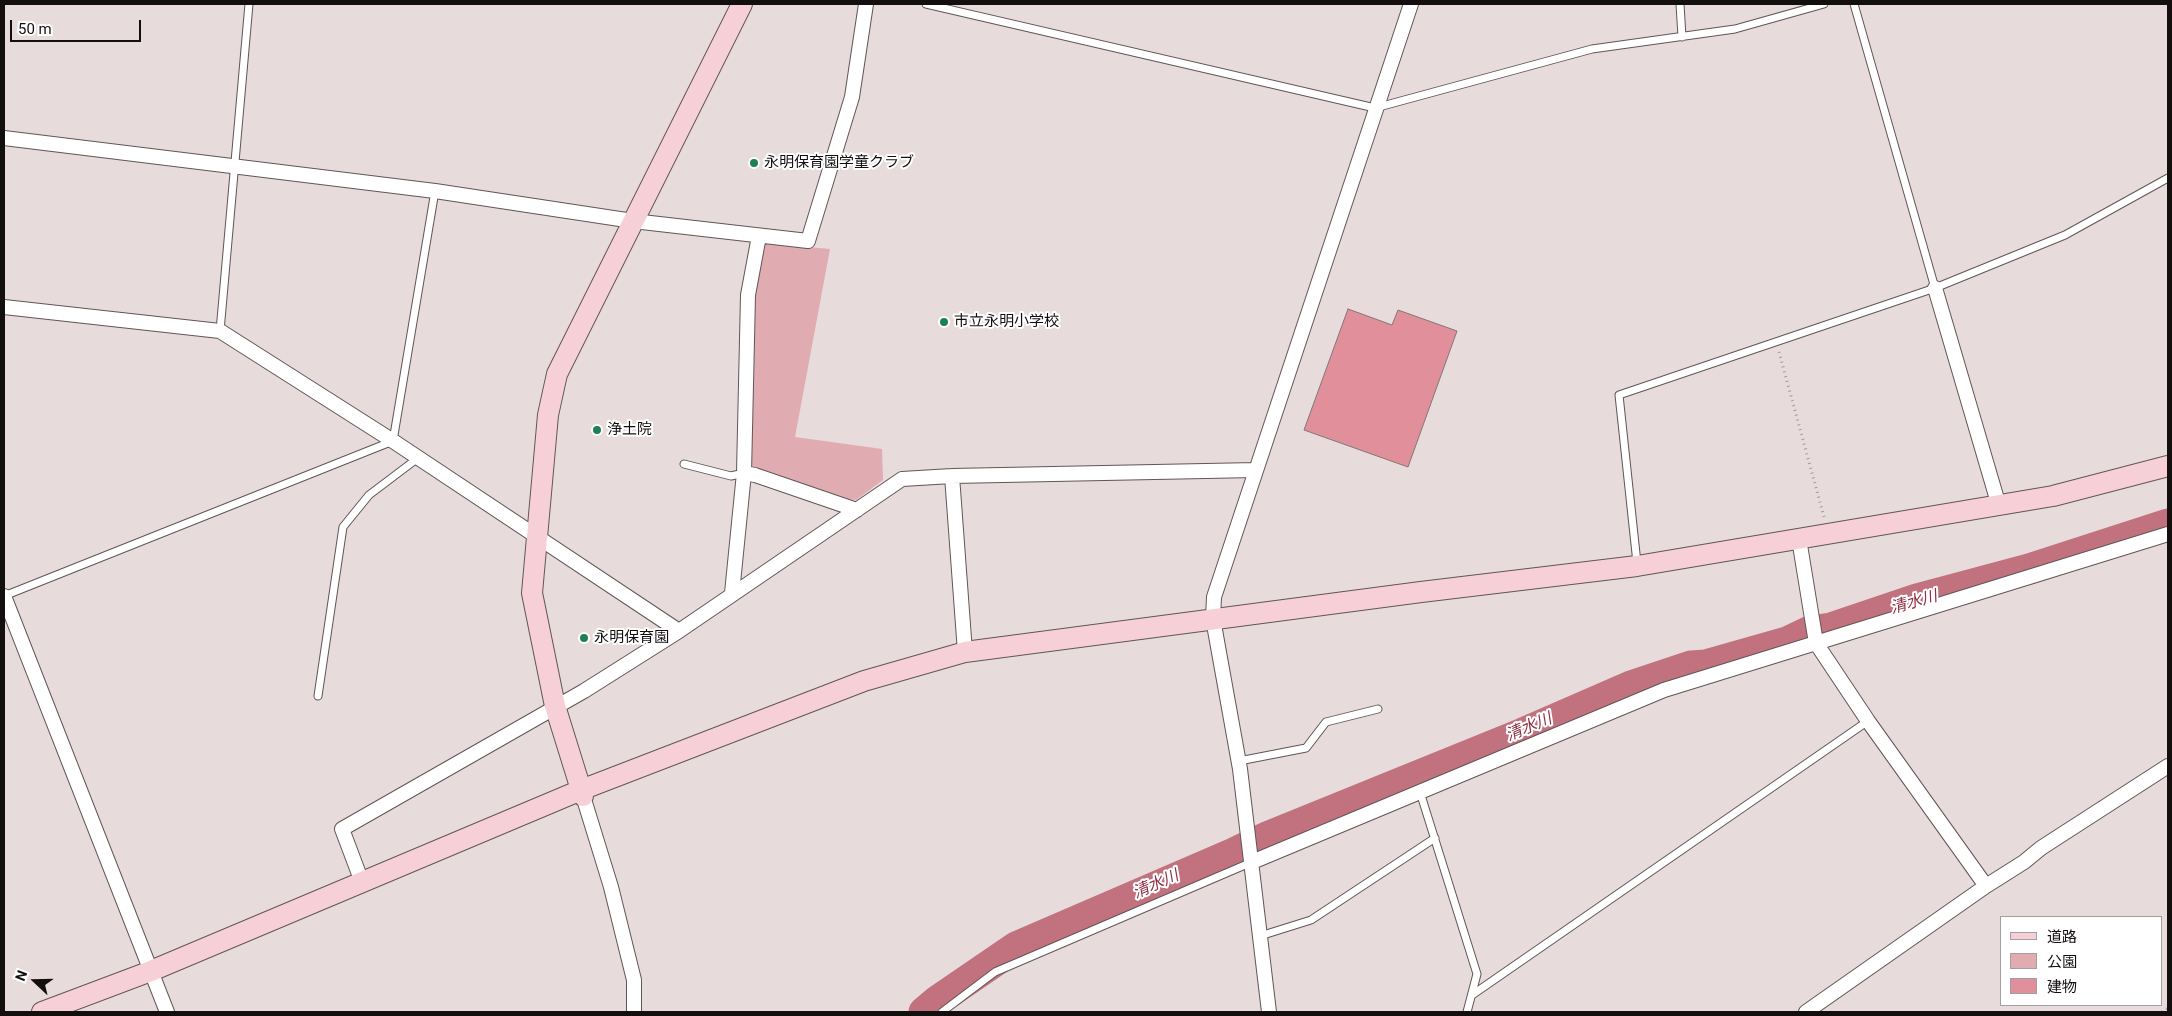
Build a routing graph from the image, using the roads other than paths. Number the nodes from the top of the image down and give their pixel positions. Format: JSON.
{"nodes":[{"id":1,"x":249,"y":4,"type":"edge"},
{"id":2,"x":742,"y":4,"type":"edge"},
{"id":3,"x":866,"y":4,"type":"edge"},
{"id":4,"x":926,"y":4,"type":"edge"},
{"id":5,"x":1411,"y":4,"type":"edge"},
{"id":6,"x":1680,"y":4,"type":"edge"},
{"id":7,"x":1824,"y":4,"type":"edge"},
{"id":8,"x":1854,"y":4,"type":"edge"},
{"id":9,"x":1682,"y":36,"type":"junction"},
{"id":10,"x":1375,"y":108,"type":"junction"},
{"id":11,"x":4,"y":138,"type":"edge"},
{"id":12,"x":234,"y":167,"type":"junction"},
{"id":13,"x":2168,"y":178,"type":"edge"},
{"id":14,"x":435,"y":191,"type":"junction"},
{"id":15,"x":633,"y":221,"type":"junction"},
{"id":16,"x":759,"y":236,"type":"junction"},
{"id":17,"x":1935,"y":288,"type":"junction"},
{"id":18,"x":4,"y":306,"type":"edge"},
{"id":19,"x":220,"y":331,"type":"junction"},
{"id":20,"x":393,"y":441,"type":"junction"},
{"id":21,"x":418,"y":458,"type":"junction"},
{"id":22,"x":684,"y":464,"type":"dead end"},
{"id":23,"x":2168,"y":466,"type":"edge"},
{"id":24,"x":1256,"y":470,"type":"junction"},
{"id":25,"x":744,"y":473,"type":"junction"},
{"id":26,"x":952,"y":476,"type":"junction"},
{"id":27,"x":1999,"y":506,"type":"junction"},
{"id":28,"x":857,"y":510,"type":"junction"},
{"id":29,"x":2168,"y":534,"type":"edge"},
{"id":30,"x":538,"y":537,"type":"junction"},
{"id":31,"x":1799,"y":539,"type":"junction"},
{"id":32,"x":1637,"y":566,"type":"junction"},
{"id":33,"x":732,"y":593,"type":"junction"},
{"id":34,"x":4,"y":596,"type":"edge"},
{"id":35,"x":1213,"y":619,"type":"junction"},
{"id":36,"x":679,"y":631,"type":"junction"},
{"id":37,"x":1816,"y":643,"type":"junction"},
{"id":38,"x":965,"y":652,"type":"junction"},
{"id":39,"x":318,"y":696,"type":"dead end"},
{"id":40,"x":555,"y":706,"type":"junction"},
{"id":41,"x":1378,"y":709,"type":"dead end"},
{"id":42,"x":1868,"y":721,"type":"junction"},
{"id":43,"x":1239,"y":761,"type":"junction"},
{"id":44,"x":2168,"y":766,"type":"edge"},
{"id":45,"x":1420,"y":792,"type":"junction"},
{"id":46,"x":582,"y":793,"type":"junction"},
{"id":47,"x":1435,"y":838,"type":"junction"},
{"id":48,"x":1252,"y":862,"type":"junction"},
{"id":49,"x":362,"y":882,"type":"junction"},
{"id":50,"x":1986,"y":886,"type":"junction"},
{"id":51,"x":1260,"y":936,"type":"junction"},
{"id":52,"x":151,"y":971,"type":"junction"},
{"id":53,"x":1472,"y":995,"type":"junction"},
{"id":54,"x":42,"y":1012,"type":"edge"},
{"id":55,"x":167,"y":1012,"type":"edge"},
{"id":56,"x":634,"y":1012,"type":"edge"},
{"id":57,"x":942,"y":1012,"type":"edge"},
{"id":58,"x":1268,"y":1012,"type":"edge"},
{"id":59,"x":1468,"y":1012,"type":"edge"},
{"id":60,"x":1806,"y":1012,"type":"edge"}],
"edges":[{"from":1,"to":12,"type":"lane"},
{"from":2,"to":15,"type":"street"},
{"from":3,"to":16,"type":"street"},
{"from":4,"to":10,"type":"lane"},
{"from":5,"to":10,"type":"street"},
{"from":6,"to":9,"type":"lane"},
{"from":7,"to":9,"type":"lane"},
{"from":8,"to":17,"type":"lane"},
{"from":9,"to":10,"type":"lane"},
{"from":10,"to":24,"type":"street"},
{"from":11,"to":12,"type":"street"},
{"from":12,"to":14,"type":"street"},
{"from":12,"to":19,"type":"lane"},
{"from":13,"to":17,"type":"lane"},
{"from":14,"to":15,"type":"street"},
{"from":14,"to":20,"type":"lane"},
{"from":15,"to":16,"type":"street"},
{"from":15,"to":30,"type":"street"},
{"from":16,"to":25,"type":"street"},
{"from":17,"to":27,"type":"street"},
{"from":17,"to":32,"type":"lane"},
{"from":18,"to":19,"type":"street"},
{"from":19,"to":20,"type":"street"},
{"from":20,"to":21,"type":"street"},
{"from":20,"to":34,"type":"lane"},
{"from":21,"to":30,"type":"street"},
{"from":21,"to":39,"type":"lane"},
{"from":22,"to":25,"type":"lane"},
{"from":23,"to":27,"type":"street"},
{"from":24,"to":26,"type":"street"},
{"from":24,"to":35,"type":"street"},
{"from":25,"to":28,"type":"street"},
{"from":25,"to":33,"type":"street"},
{"from":26,"to":28,"type":"street"},
{"from":26,"to":38,"type":"street"},
{"from":27,"to":31,"type":"street"},
{"from":28,"to":33,"type":"street"},
{"from":29,"to":37,"type":"street"},
{"from":30,"to":36,"type":"street"},
{"from":30,"to":40,"type":"street"},
{"from":31,"to":32,"type":"street"},
{"from":31,"to":37,"type":"street"},
{"from":32,"to":35,"type":"street"},
{"from":33,"to":36,"type":"street"},
{"from":34,"to":52,"type":"street"},
{"from":35,"to":38,"type":"street"},
{"from":35,"to":43,"type":"street"},
{"from":36,"to":40,"type":"street"},
{"from":37,"to":42,"type":"street"},
{"from":37,"to":45,"type":"street"},
{"from":38,"to":46,"type":"street"},
{"from":40,"to":46,"type":"street"},
{"from":40,"to":49,"type":"street"},
{"from":41,"to":43,"type":"lane"},
{"from":42,"to":50,"type":"street"},
{"from":42,"to":53,"type":"lane"},
{"from":43,"to":48,"type":"street"},
{"from":44,"to":50,"type":"street"},
{"from":45,"to":47,"type":"lane"},
{"from":45,"to":48,"type":"street"},
{"from":46,"to":49,"type":"street"},
{"from":46,"to":56,"type":"street"},
{"from":47,"to":51,"type":"lane"},
{"from":47,"to":53,"type":"lane"},
{"from":48,"to":51,"type":"street"},
{"from":48,"to":57,"type":"lane"},
{"from":49,"to":52,"type":"street"},
{"from":50,"to":60,"type":"street"},
{"from":51,"to":58,"type":"street"},
{"from":52,"to":54,"type":"street"},
{"from":52,"to":55,"type":"street"},
{"from":53,"to":59,"type":"lane"}]}
